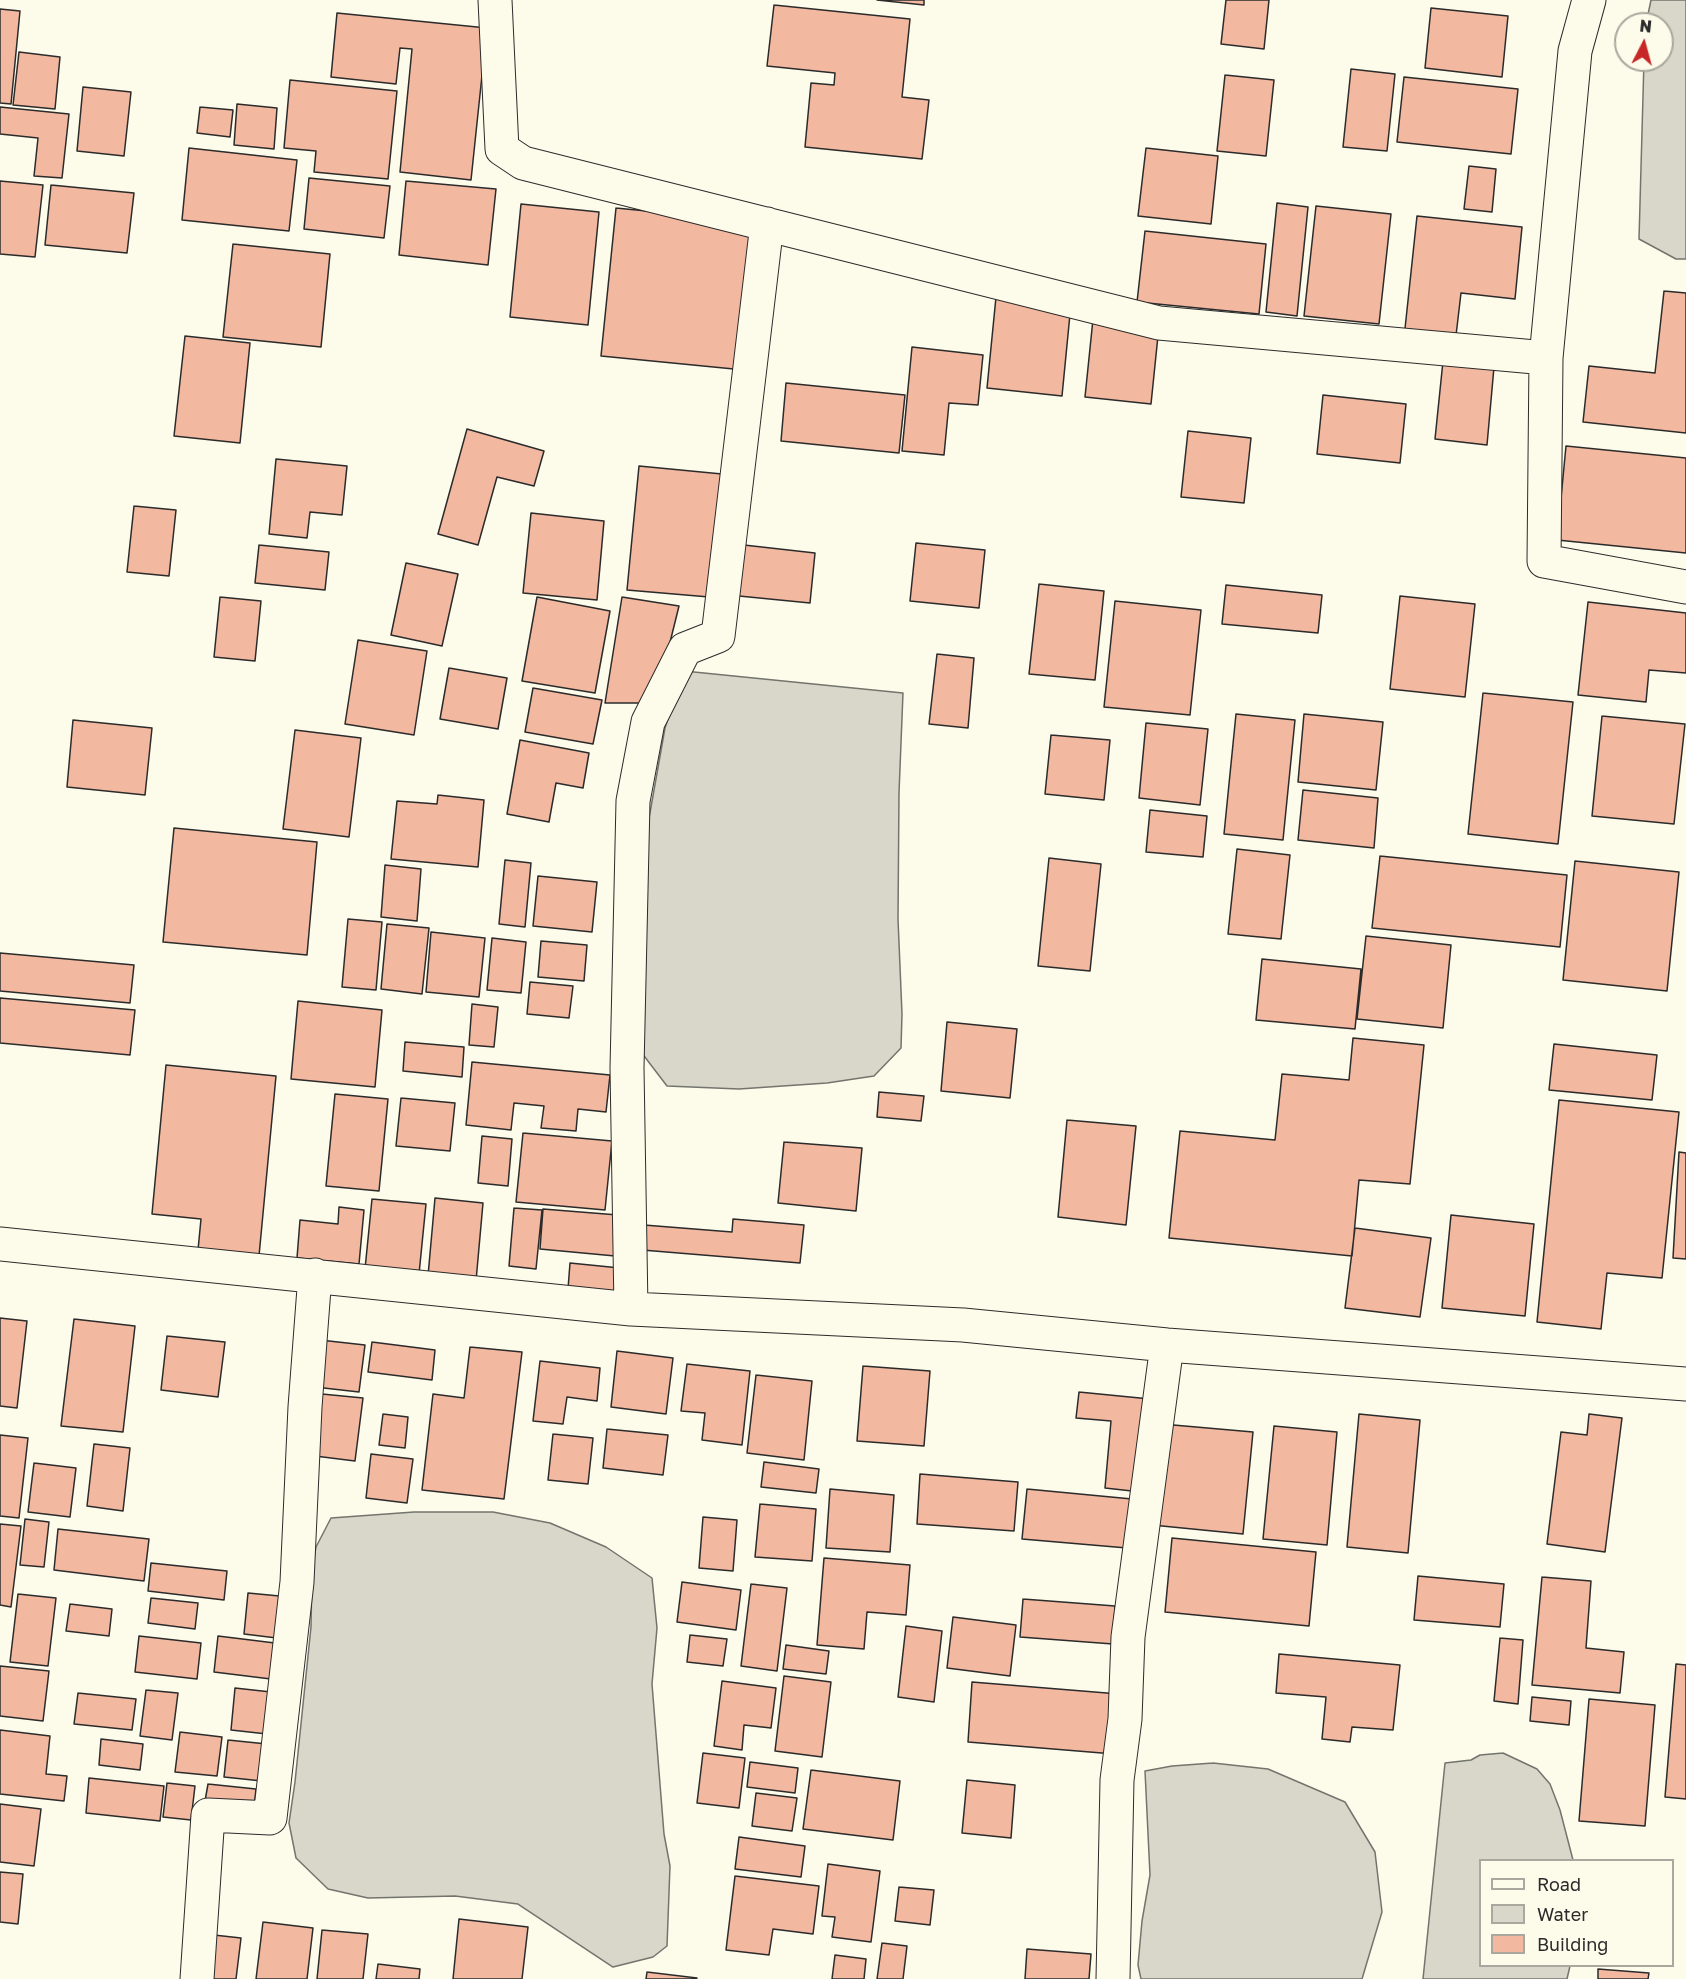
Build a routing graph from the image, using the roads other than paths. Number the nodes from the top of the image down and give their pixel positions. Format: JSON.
{"nodes":[{"id":1,"x":495,"y":0,"type":"edge"},
{"id":2,"x":1589,"y":0,"type":"edge"},
{"id":3,"x":767,"y":224,"type":"junction"},
{"id":4,"x":1546,"y":358,"type":"junction"},
{"id":5,"x":1686,"y":587,"type":"edge"},
{"id":6,"x":0,"y":1244,"type":"edge"},
{"id":7,"x":315,"y":1275,"type":"junction"},
{"id":8,"x":631,"y":1309,"type":"junction"},
{"id":9,"x":1167,"y":1345,"type":"junction"},
{"id":10,"x":1686,"y":1384,"type":"edge"},
{"id":11,"x":197,"y":1979,"type":"edge"},
{"id":12,"x":1113,"y":1979,"type":"edge"}],
"edges":[{"from":1,"to":3,"type":"street"},
{"from":2,"to":4,"type":"street"},
{"from":3,"to":4,"type":"street"},
{"from":3,"to":8,"type":"street"},
{"from":4,"to":5,"type":"street"},
{"from":6,"to":7,"type":"street"},
{"from":7,"to":8,"type":"street"},
{"from":7,"to":11,"type":"street"},
{"from":8,"to":9,"type":"street"},
{"from":9,"to":10,"type":"street"},
{"from":9,"to":12,"type":"street"}]}
